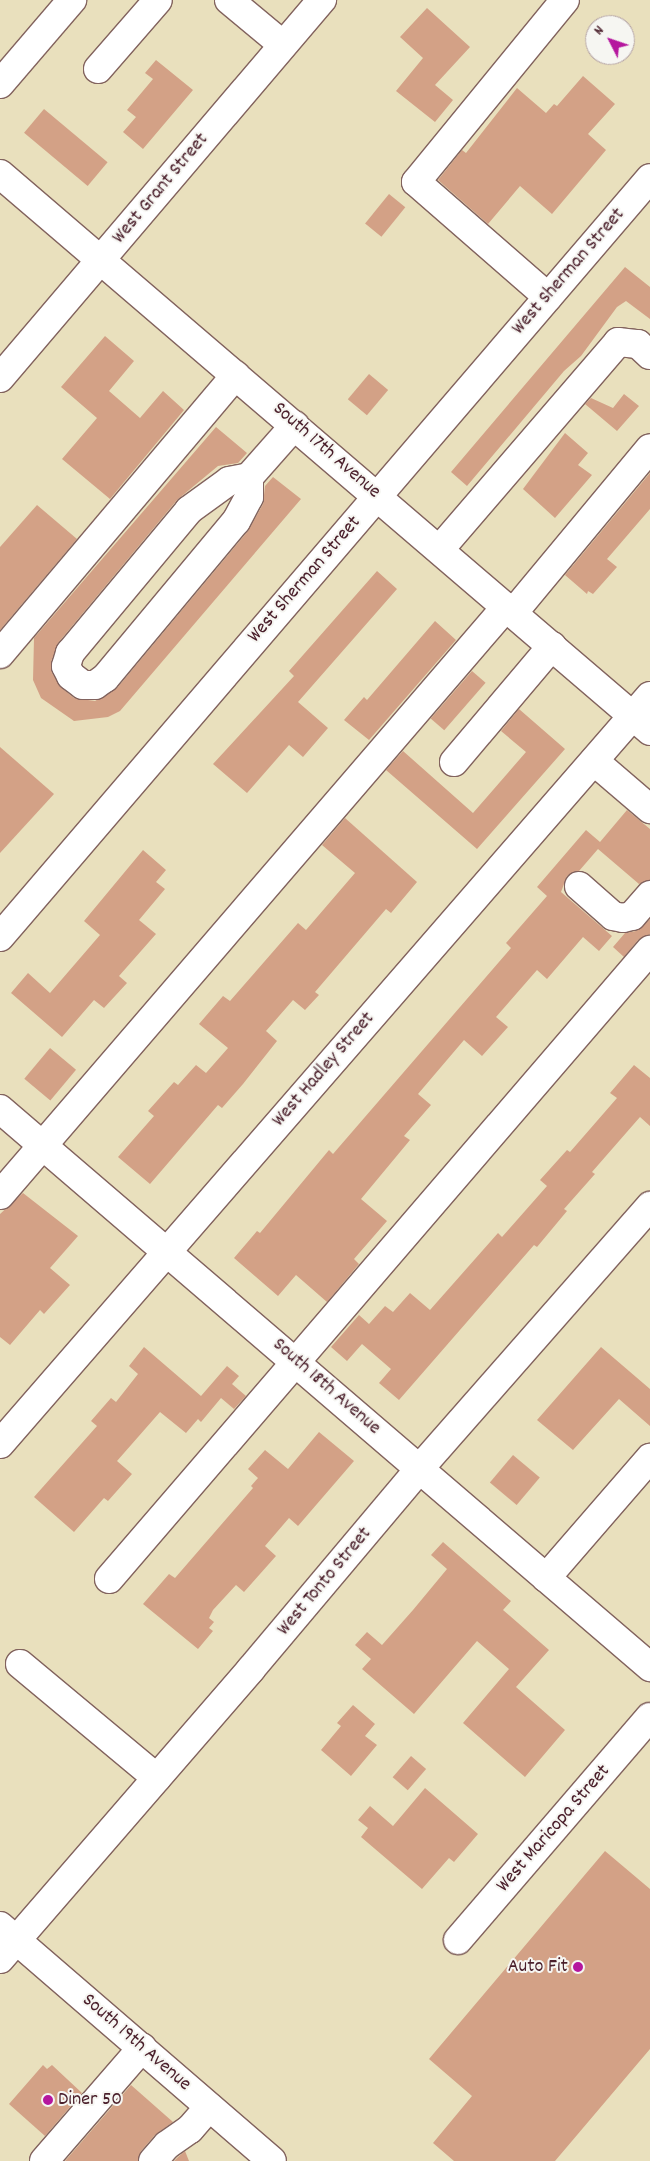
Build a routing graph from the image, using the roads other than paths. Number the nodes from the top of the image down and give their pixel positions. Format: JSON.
{"nodes":[{"id":1,"x":72,"y":0,"type":"edge"},
{"id":2,"x":158,"y":0,"type":"edge"},
{"id":3,"x":228,"y":0,"type":"edge"},
{"id":4,"x":322,"y":0,"type":"edge"},
{"id":5,"x":566,"y":0,"type":"edge"},
{"id":6,"x":283,"y":45,"type":"junction"},
{"id":7,"x":98,"y":69,"type":"dead end"},
{"id":8,"x":0,"y":84,"type":"edge"},
{"id":9,"x":0,"y":174,"type":"edge"},
{"id":10,"x":650,"y":178,"type":"edge"},
{"id":11,"x":100,"y":260,"type":"junction"},
{"id":12,"x":548,"y":297,"type":"junction"},
{"id":13,"x":650,"y":354,"type":"edge"},
{"id":14,"x":236,"y":375,"type":"junction"},
{"id":15,"x":0,"y":378,"type":"edge"},
{"id":16,"x":295,"y":424,"type":"junction"},
{"id":17,"x":650,"y":448,"type":"edge"},
{"id":18,"x":249,"y":477,"type":"junction"},
{"id":19,"x":377,"y":495,"type":"junction"},
{"id":20,"x":440,"y":549,"type":"junction"},
{"id":21,"x":510,"y":610,"type":"junction"},
{"id":22,"x":552,"y":646,"type":"junction"},
{"id":23,"x":0,"y":654,"type":"edge"},
{"id":24,"x":644,"y":714,"type":"edge"},
{"id":25,"x":594,"y":761,"type":"junction"},
{"id":26,"x":454,"y":762,"type":"dead end"},
{"id":27,"x":650,"y":809,"type":"edge"},
{"id":28,"x":579,"y":886,"type":"dead end"},
{"id":29,"x":650,"y":894,"type":"edge"},
{"id":30,"x":0,"y":937,"type":"edge"},
{"id":31,"x":650,"y":950,"type":"edge"},
{"id":32,"x":0,"y":1108,"type":"edge"},
{"id":33,"x":43,"y":1145,"type":"junction"},
{"id":34,"x":0,"y":1195,"type":"edge"},
{"id":35,"x":650,"y":1206,"type":"edge"},
{"id":36,"x":166,"y":1251,"type":"junction"},
{"id":37,"x":297,"y":1363,"type":"junction"},
{"id":38,"x":0,"y":1444,"type":"edge"},
{"id":39,"x":650,"y":1458,"type":"edge"},
{"id":40,"x":420,"y":1468,"type":"junction"},
{"id":41,"x":546,"y":1578,"type":"junction"},
{"id":42,"x":109,"y":1579,"type":"dead end"},
{"id":43,"x":20,"y":1664,"type":"dead end"},
{"id":44,"x":650,"y":1667,"type":"edge"},
{"id":45,"x":650,"y":1717,"type":"edge"},
{"id":46,"x":157,"y":1778,"type":"junction"},
{"id":47,"x":458,"y":1940,"type":"dead end"},
{"id":48,"x":5,"y":1941,"type":"edge"},
{"id":49,"x":142,"y":2048,"type":"junction"},
{"id":50,"x":209,"y":2107,"type":"junction"},
{"id":51,"x":270,"y":2160,"type":"edge"},
{"id":52,"x":44,"y":2161,"type":"edge"},
{"id":53,"x":153,"y":2161,"type":"edge"}],
"edges":[{"from":1,"to":8,"type":"street"},
{"from":2,"to":7,"type":"street"},
{"from":3,"to":6,"type":"street"},
{"from":4,"to":6,"type":"street","name":"West Grant Street"},
{"from":5,"to":12,"type":"street"},
{"from":6,"to":11,"type":"street","name":"West Grant Street"},
{"from":9,"to":11,"type":"street","name":"South 17th Avenue"},
{"from":10,"to":12,"type":"street","name":"West Sherman Street"},
{"from":11,"to":14,"type":"street","name":"South 17th Avenue"},
{"from":11,"to":15,"type":"street","name":"West Grant Street"},
{"from":12,"to":19,"type":"street","name":"West Sherman Street"},
{"from":13,"to":20,"type":"street"},
{"from":14,"to":16,"type":"street","name":"South 17th Avenue"},
{"from":14,"to":23,"type":"street"},
{"from":16,"to":18,"type":"street"},
{"from":16,"to":19,"type":"street","name":"South 17th Avenue"},
{"from":17,"to":21,"type":"street"},
{"from":18,"to":18,"type":"street"},
{"from":19,"to":20,"type":"street","name":"South 17th Avenue"},
{"from":19,"to":30,"type":"street","name":"West Sherman Street"},
{"from":20,"to":21,"type":"street","name":"South 17th Avenue"},
{"from":21,"to":22,"type":"street","name":"South 17th Avenue"},
{"from":21,"to":33,"type":"street"},
{"from":22,"to":24,"type":"street","name":"South 17th Avenue"},
{"from":22,"to":26,"type":"street"},
{"from":24,"to":25,"type":"street","name":"West Hadley Street"},
{"from":25,"to":27,"type":"street"},
{"from":25,"to":36,"type":"street","name":"West Hadley Street"},
{"from":28,"to":29,"type":"street"},
{"from":31,"to":37,"type":"street"},
{"from":32,"to":33,"type":"street","name":"South 18th Avenue"},
{"from":33,"to":34,"type":"street"},
{"from":33,"to":36,"type":"street","name":"South 18th Avenue"},
{"from":35,"to":40,"type":"street","name":"West Tonto Street"},
{"from":36,"to":37,"type":"street","name":"South 18th Avenue"},
{"from":36,"to":38,"type":"street","name":"West Hadley Street"},
{"from":37,"to":40,"type":"street","name":"South 18th Avenue"},
{"from":37,"to":42,"type":"street"},
{"from":39,"to":41,"type":"street"},
{"from":40,"to":41,"type":"street","name":"South 18th Avenue"},
{"from":40,"to":46,"type":"street","name":"West Tonto Street"},
{"from":41,"to":44,"type":"street","name":"South 18th Avenue"},
{"from":43,"to":46,"type":"street"},
{"from":45,"to":47,"type":"street","name":"West Maricopa Street"},
{"from":46,"to":48,"type":"street","name":"West Tonto Street"},
{"from":48,"to":49,"type":"street","name":"South 19th Avenue"},
{"from":49,"to":50,"type":"street","name":"South 19th Avenue"},
{"from":49,"to":52,"type":"street"},
{"from":50,"to":51,"type":"street","name":"South 19th Avenue"},
{"from":50,"to":53,"type":"street"}]}
